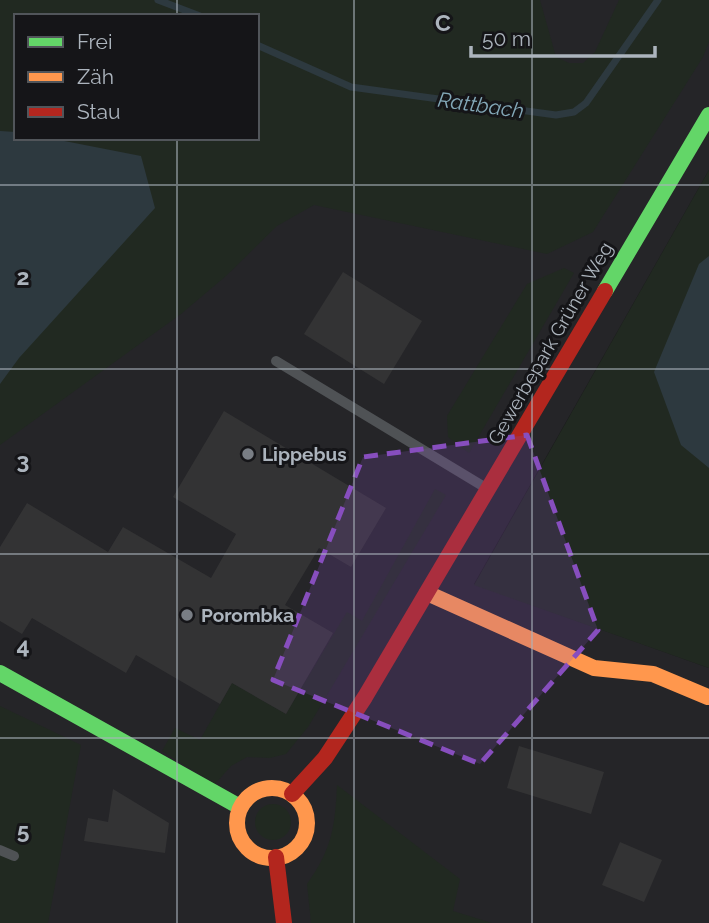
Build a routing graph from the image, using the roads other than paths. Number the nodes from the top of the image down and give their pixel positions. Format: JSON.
{"nodes":[{"id":1,"x":709,"y":115,"type":"edge"},
{"id":2,"x":276,"y":361,"type":"dead end"},
{"id":3,"x":488,"y":489,"type":"junction"},
{"id":4,"x":427,"y":593,"type":"junction"},
{"id":5,"x":0,"y":673,"type":"edge"},
{"id":6,"x":708,"y":697,"type":"edge"},
{"id":7,"x":292,"y":794,"type":"junction"},
{"id":8,"x":240,"y":807,"type":"junction"},
{"id":9,"x":0,"y":850,"type":"edge"},
{"id":10,"x":14,"y":856,"type":"dead end"},
{"id":11,"x":276,"y":858,"type":"junction"},
{"id":12,"x":284,"y":923,"type":"edge"}],
"edges":[{"from":1,"to":3,"type":"street","name":"Gewerbepark Grüner Weg"},
{"from":2,"to":3,"type":"lane"},
{"from":3,"to":4,"type":"street","name":"Gewerbepark Grüner Weg"},
{"from":4,"to":6,"type":"street"},
{"from":4,"to":7,"type":"street","name":"Gewerbepark Grüner Weg"},
{"from":5,"to":8,"type":"street"},
{"from":7,"to":8,"type":"street"},
{"from":7,"to":11,"type":"street"},
{"from":8,"to":11,"type":"street"},
{"from":9,"to":10,"type":"lane"},
{"from":11,"to":12,"type":"street"}]}
